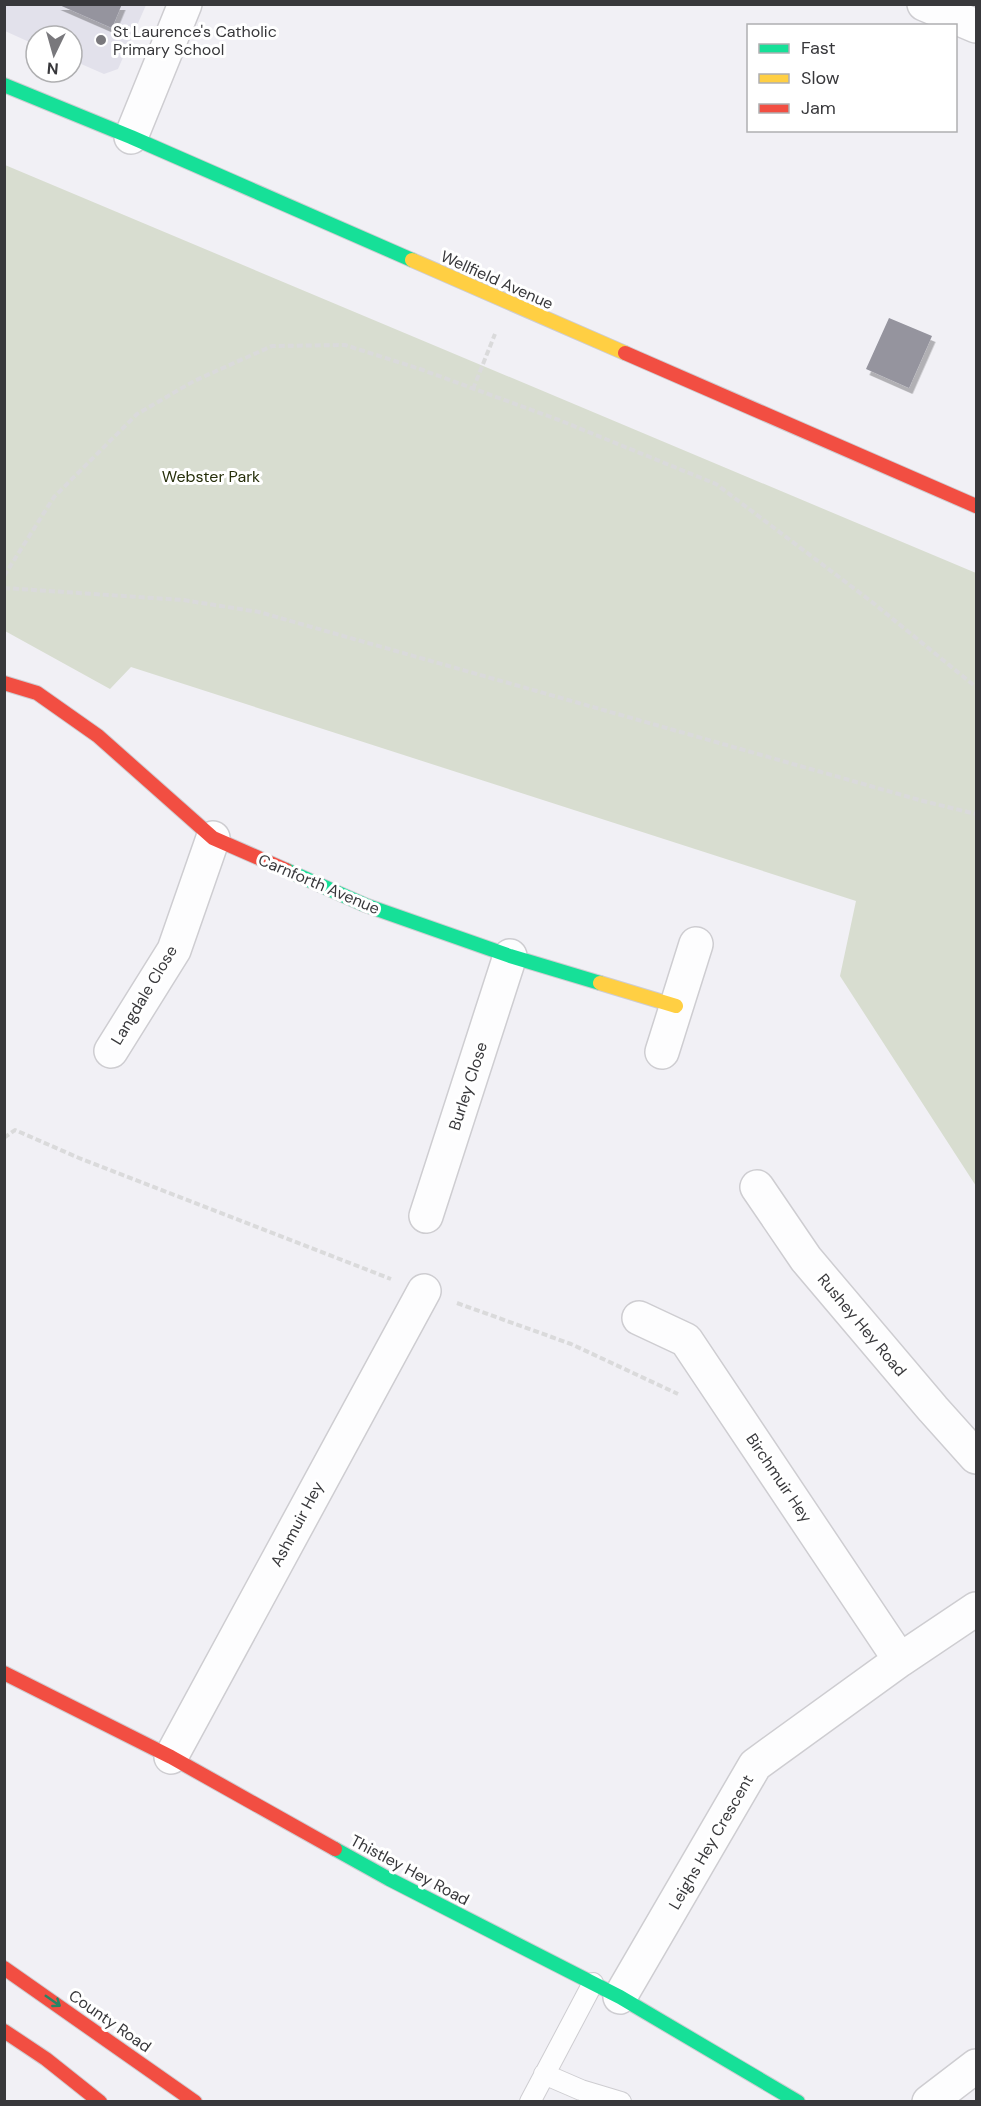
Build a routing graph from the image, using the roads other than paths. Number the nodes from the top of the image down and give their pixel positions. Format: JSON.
{"nodes":[{"id":1,"x":186,"y":4,"type":"edge"},
{"id":2,"x":924,"y":4,"type":"edge"},
{"id":3,"x":976,"y":26,"type":"edge"},
{"id":4,"x":4,"y":85,"type":"edge"},
{"id":5,"x":131,"y":136,"type":"junction"},
{"id":6,"x":976,"y":506,"type":"edge"},
{"id":7,"x":4,"y":683,"type":"edge"},
{"id":8,"x":213,"y":838,"type":"junction"},
{"id":9,"x":696,"y":944,"type":"dead end"},
{"id":10,"x":510,"y":956,"type":"junction"},
{"id":11,"x":676,"y":1006,"type":"junction"},
{"id":12,"x":111,"y":1051,"type":"dead end"},
{"id":13,"x":662,"y":1052,"type":"dead end"},
{"id":14,"x":757,"y":1187,"type":"dead end"},
{"id":15,"x":426,"y":1216,"type":"dead end"},
{"id":16,"x":424,"y":1291,"type":"road end"},
{"id":17,"x":639,"y":1318,"type":"dead end"},
{"id":18,"x":976,"y":1457,"type":"edge"},
{"id":19,"x":976,"y":1609,"type":"edge"},
{"id":20,"x":900,"y":1660,"type":"junction"},
{"id":21,"x":4,"y":1673,"type":"edge"},
{"id":22,"x":171,"y":1757,"type":"junction"},
{"id":23,"x":4,"y":1968,"type":"edge"},
{"id":24,"x":606,"y":1990,"type":"junction"},
{"id":25,"x":4,"y":2031,"type":"edge"},
{"id":26,"x":976,"y":2066,"type":"edge"},
{"id":27,"x":544,"y":2074,"type":"junction"},
{"id":28,"x":100,"y":2102,"type":"edge"},
{"id":29,"x":195,"y":2102,"type":"edge"},
{"id":30,"x":530,"y":2102,"type":"edge"},
{"id":31,"x":621,"y":2102,"type":"edge"},
{"id":32,"x":798,"y":2102,"type":"edge"},
{"id":33,"x":929,"y":2102,"type":"edge"}],
"edges":[{"from":1,"to":5,"type":"street"},
{"from":2,"to":3,"type":"street"},
{"from":4,"to":5,"type":"street","name":"Wellfield Avenue"},
{"from":5,"to":6,"type":"street","name":"Wellfield Avenue"},
{"from":7,"to":8,"type":"street","name":"Carnforth Avenue"},
{"from":8,"to":10,"type":"street","name":"Carnforth Avenue"},
{"from":8,"to":12,"type":"street","name":"Langdale Close"},
{"from":9,"to":11,"type":"street"},
{"from":10,"to":11,"type":"street","name":"Carnforth Avenue"},
{"from":10,"to":15,"type":"street","name":"Burley Close"},
{"from":11,"to":13,"type":"street"},
{"from":14,"to":18,"type":"street","name":"Rushey Hey Road"},
{"from":16,"to":22,"type":"street","name":"Ashmuir Hey"},
{"from":17,"to":20,"type":"street","name":"Birchmuir Hey"},
{"from":19,"to":20,"type":"street","name":"Leighs Hey Crescent"},
{"from":20,"to":24,"type":"street","name":"Leighs Hey Crescent"},
{"from":21,"to":22,"type":"street","name":"Thistley Hey Road"},
{"from":22,"to":24,"type":"street","name":"Thistley Hey Road"},
{"from":23,"to":29,"type":"street","name":"County Road","one_way":true},
{"from":24,"to":27,"type":"lane"},
{"from":24,"to":32,"type":"street","name":"Thistley Hey Road"},
{"from":25,"to":28,"type":"street"},
{"from":26,"to":33,"type":"street"},
{"from":27,"to":30,"type":"lane"},
{"from":27,"to":31,"type":"lane"}]}
